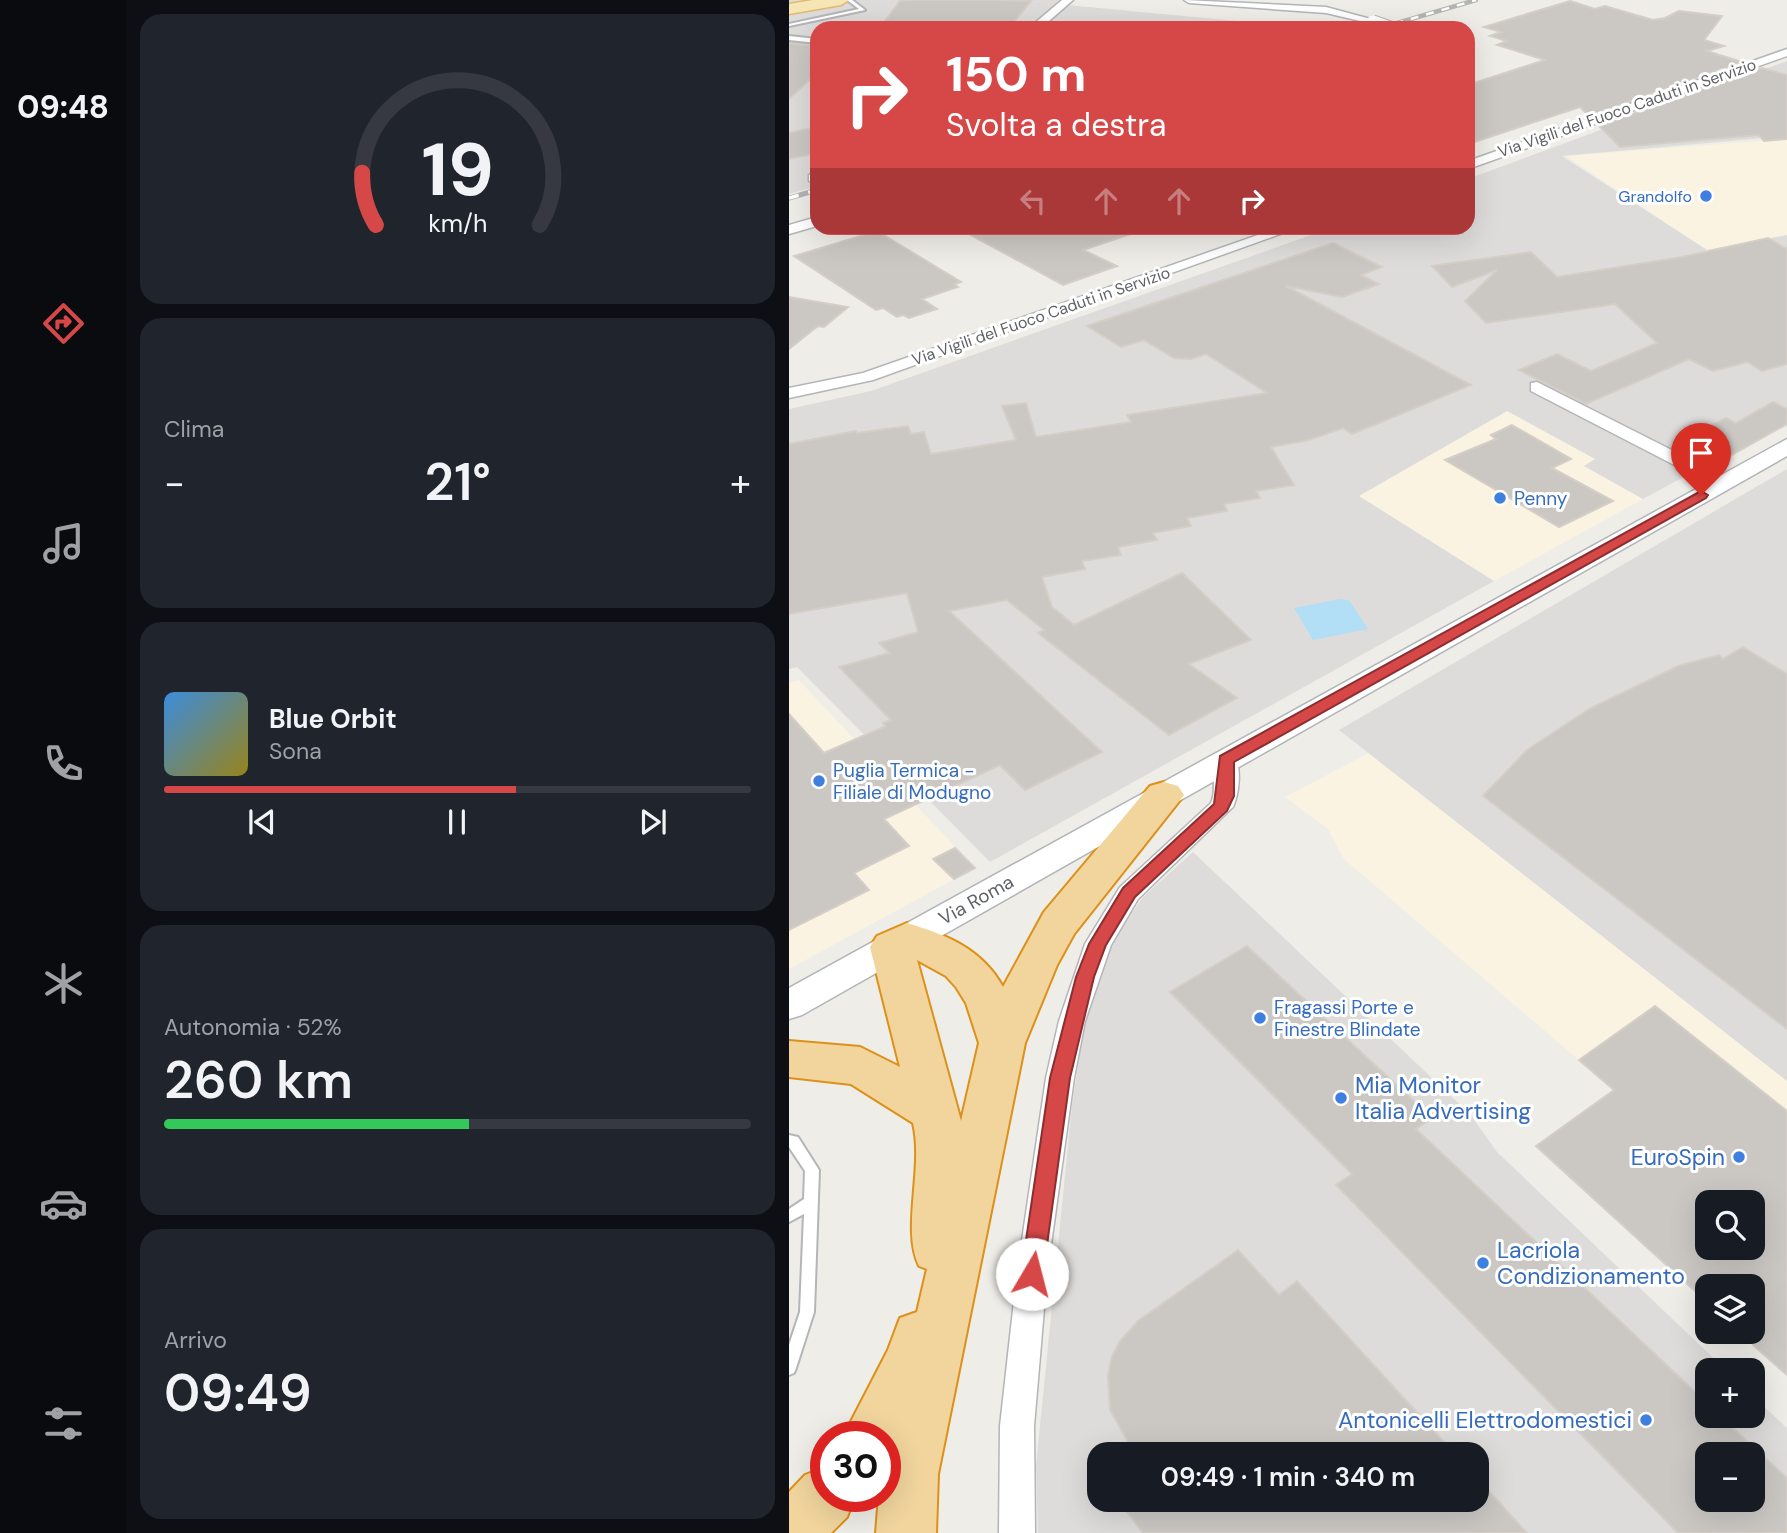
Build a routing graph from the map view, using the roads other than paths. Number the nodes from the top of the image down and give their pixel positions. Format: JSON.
{"nodes":[{"id":1,"x":815,"y":0,"type":"edge"},
{"id":2,"x":841,"y":0,"type":"edge"},
{"id":3,"x":849,"y":0,"type":"edge"},
{"id":4,"x":1068,"y":0,"type":"edge"},
{"id":5,"x":1189,"y":0,"type":"edge"},
{"id":6,"x":789,"y":7,"type":"edge"},
{"id":7,"x":917,"y":18,"type":"dead end"},
{"id":8,"x":916,"y":21,"type":"edge"},
{"id":9,"x":1042,"y":21,"type":"edge"},
{"id":10,"x":1373,"y":21,"type":"edge"},
{"id":11,"x":789,"y":25,"type":"edge"},
{"id":12,"x":789,"y":38,"type":"edge"},
{"id":13,"x":810,"y":40,"type":"edge"},
{"id":14,"x":1787,"y":52,"type":"edge"},
{"id":15,"x":1773,"y":57,"type":"junction"},
{"id":16,"x":1787,"y":61,"type":"edge"},
{"id":17,"x":1475,"y":163,"type":"edge"},
{"id":18,"x":810,"y":223,"type":"edge"},
{"id":19,"x":789,"y":230,"type":"edge"},
{"id":20,"x":1270,"y":235,"type":"edge"},
{"id":21,"x":1537,"y":387,"type":"dead end"},
{"id":22,"x":789,"y":393,"type":"edge"},
{"id":23,"x":1787,"y":446,"type":"edge"},
{"id":24,"x":1723,"y":483,"type":"junction"},
{"id":25,"x":1226,"y":760,"type":"junction"},
{"id":26,"x":1164,"y":796,"type":"junction"},
{"id":27,"x":900,"y":943,"type":"junction"},
{"id":28,"x":789,"y":1005,"type":"edge"},
{"id":29,"x":1002,"y":1043,"type":"junction"},
{"id":30,"x":789,"y":1059,"type":"edge"},
{"id":31,"x":933,"y":1111,"type":"junction"},
{"id":32,"x":789,"y":1141,"type":"edge"},
{"id":33,"x":811,"y":1202,"type":"junction"},
{"id":34,"x":789,"y":1216,"type":"edge"},
{"id":35,"x":789,"y":1368,"type":"edge"},
{"id":36,"x":879,"y":1421,"type":"edge"},
{"id":37,"x":810,"y":1512,"type":"edge"},
{"id":38,"x":790,"y":1533,"type":"edge"},
{"id":39,"x":906,"y":1533,"type":"edge"},
{"id":40,"x":1017,"y":1533,"type":"edge"}],
"edges":[{"from":1,"to":6,"type":"main road"},
{"from":2,"to":6,"type":"main road"},
{"from":3,"to":11,"type":"lane"},
{"from":4,"to":9,"type":"street"},
{"from":5,"to":10,"type":"street","bridge":true},
{"from":7,"to":8,"type":"lane"},
{"from":12,"to":13,"type":"lane"},
{"from":14,"to":15,"type":"street","name":"Via Vigili del Fuoco Caduti in Servizio"},
{"from":15,"to":16,"type":"street"},
{"from":15,"to":17,"type":"street","name":"Via Vigili del Fuoco Caduti in Servizio"},
{"from":18,"to":19,"type":"street"},
{"from":20,"to":22,"type":"street","name":"Via Vigili del Fuoco Caduti in Servizio"},
{"from":21,"to":24,"type":"street"},
{"from":23,"to":24,"type":"street","name":"Via Roma"},
{"from":24,"to":25,"type":"street","name":"Via Roma"},
{"from":25,"to":26,"type":"street","name":"Via Roma"},
{"from":25,"to":40,"type":"street"},
{"from":26,"to":27,"type":"street","name":"Via Roma"},
{"from":26,"to":29,"type":"highway"},
{"from":27,"to":28,"type":"street","name":"Via Roma"},
{"from":27,"to":29,"type":"highway"},
{"from":27,"to":31,"type":"highway"},
{"from":29,"to":39,"type":"highway"},
{"from":30,"to":31,"type":"highway"},
{"from":31,"to":36,"type":"highway"},
{"from":32,"to":33,"type":"lane"},
{"from":33,"to":34,"type":"lane"},
{"from":33,"to":35,"type":"lane"},
{"from":37,"to":38,"type":"highway"}]}
